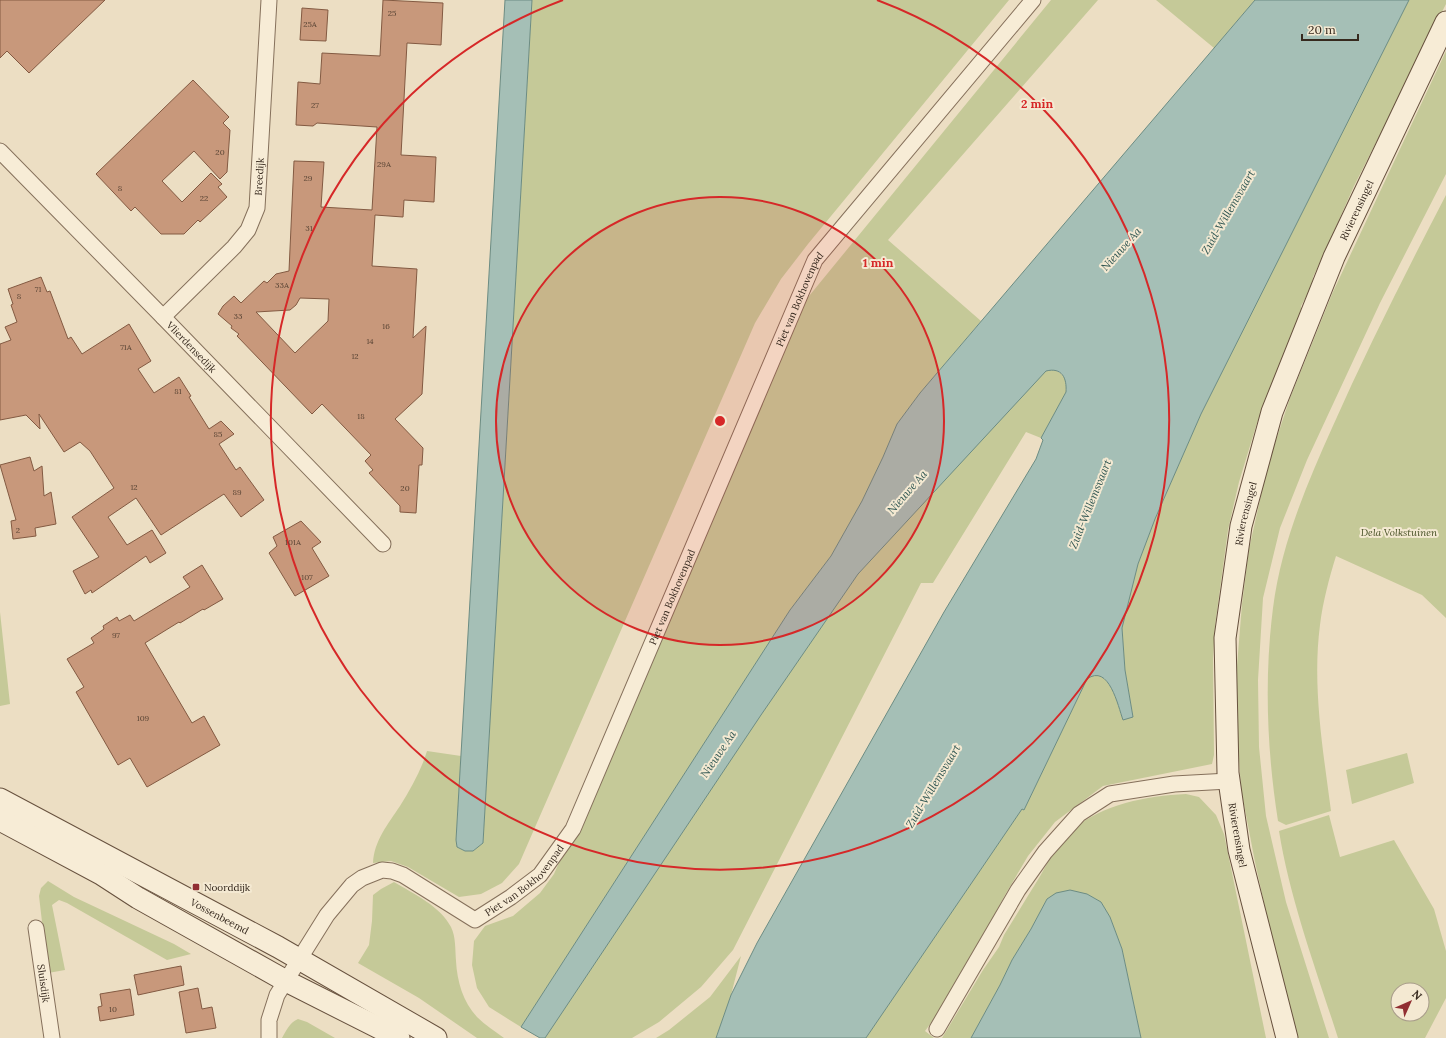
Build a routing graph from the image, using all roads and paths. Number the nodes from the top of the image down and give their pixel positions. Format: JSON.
{"nodes":[{"id":1,"x":269,"y":0,"type":"edge"},
{"id":2,"x":1033,"y":0,"type":"edge"},
{"id":3,"x":1446,"y":22,"type":"edge"},
{"id":4,"x":0,"y":151,"type":"edge"},
{"id":5,"x":164,"y":317,"type":"junction"},
{"id":6,"x":383,"y":544,"type":"dead end"},
{"id":7,"x":1229,"y":781,"type":"junction"},
{"id":8,"x":0,"y":799,"type":"edge"},
{"id":9,"x":0,"y":820,"type":"edge"},
{"id":10,"x":36,"y":928,"type":"dead end"},
{"id":11,"x":300,"y":960,"type":"junction"},
{"id":12,"x":286,"y":981,"type":"junction"},
{"id":13,"x":937,"y":1029,"type":"dead end"},
{"id":14,"x":52,"y":1038,"type":"edge"},
{"id":15,"x":269,"y":1038,"type":"edge"},
{"id":16,"x":399,"y":1038,"type":"edge"},
{"id":17,"x":436,"y":1038,"type":"edge"},
{"id":18,"x":1288,"y":1038,"type":"edge"}],
"edges":[{"from":1,"to":5,"type":"street","name":"Breedijk"},
{"from":2,"to":11,"type":"street","name":"Piet van Bokhovenpad"},
{"from":3,"to":7,"type":"main road","name":"Rivierensingel"},
{"from":4,"to":5,"type":"street","name":"Vlierdensedijk"},
{"from":5,"to":6,"type":"street","name":"Vlierdensedijk"},
{"from":7,"to":13,"type":"street"},
{"from":7,"to":18,"type":"main road","name":"Rivierensingel"},
{"from":8,"to":11,"type":"main road","name":"Vossenbeemd"},
{"from":9,"to":12,"type":"main road"},
{"from":10,"to":14,"type":"street","name":"Sluisdijk"},
{"from":11,"to":12,"type":"street","name":"Piet van Bokhovenpad"},
{"from":11,"to":17,"type":"main road","name":"Vossenbeemd"},
{"from":12,"to":15,"type":"street","name":"Piet van Bokhovenpad"},
{"from":12,"to":16,"type":"main road"}]}
